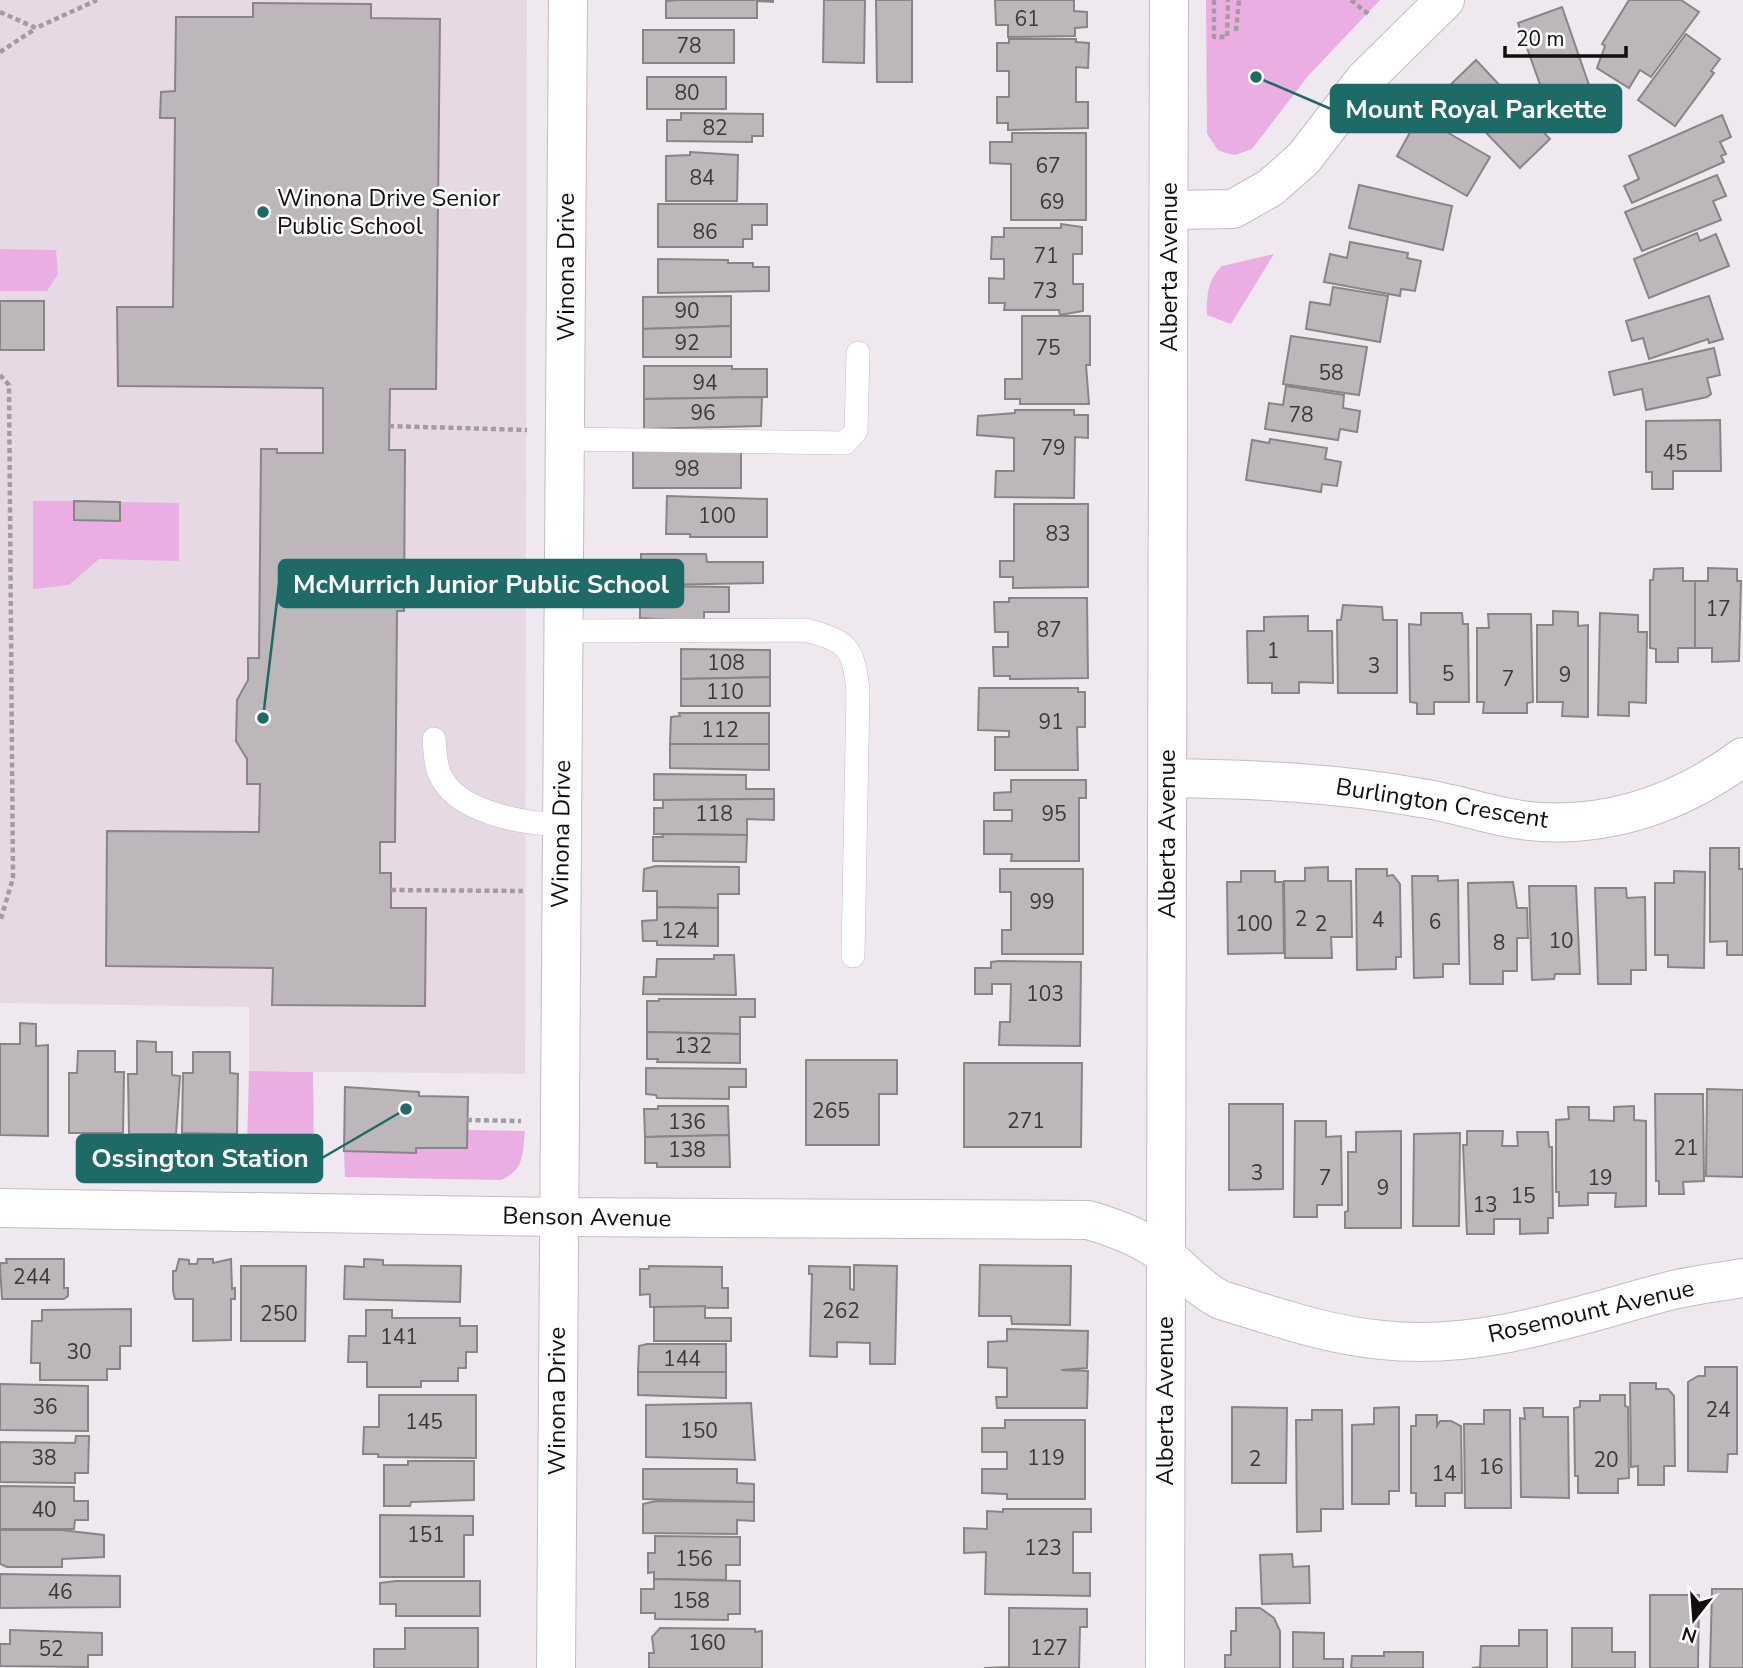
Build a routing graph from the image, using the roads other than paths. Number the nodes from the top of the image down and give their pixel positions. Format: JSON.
{"nodes":[{"id":1,"x":568,"y":0,"type":"edge"},
{"id":2,"x":1169,"y":0,"type":"edge"},
{"id":3,"x":1445,"y":0,"type":"edge"},
{"id":4,"x":1170,"y":210,"type":"junction"},
{"id":5,"x":858,"y":353,"type":"dead end"},
{"id":6,"x":548,"y":434,"type":"junction"},
{"id":7,"x":563,"y":631,"type":"junction"},
{"id":8,"x":434,"y":739,"type":"dead end"},
{"id":9,"x":1743,"y":757,"type":"edge"},
{"id":10,"x":1168,"y":778,"type":"junction"},
{"id":11,"x":560,"y":824,"type":"junction"},
{"id":12,"x":853,"y":956,"type":"dead end"},
{"id":13,"x":0,"y":1208,"type":"edge"},
{"id":14,"x":558,"y":1217,"type":"junction"},
{"id":15,"x":1166,"y":1255,"type":"junction"},
{"id":16,"x":1743,"y":1278,"type":"edge"},
{"id":17,"x":556,"y":1668,"type":"edge"},
{"id":18,"x":1165,"y":1668,"type":"edge"}],
"edges":[{"from":1,"to":6,"type":"street","name":"Winona Drive"},
{"from":2,"to":4,"type":"street","name":"Alberta Avenue"},
{"from":3,"to":4,"type":"street"},
{"from":4,"to":10,"type":"street","name":"Alberta Avenue"},
{"from":5,"to":6,"type":"lane"},
{"from":6,"to":7,"type":"street","name":"Winona Drive"},
{"from":7,"to":11,"type":"street","name":"Winona Drive"},
{"from":7,"to":12,"type":"lane"},
{"from":8,"to":11,"type":"lane"},
{"from":9,"to":10,"type":"street","name":"Burlington Crescent"},
{"from":10,"to":15,"type":"street","name":"Alberta Avenue"},
{"from":11,"to":14,"type":"street","name":"Winona Drive"},
{"from":13,"to":14,"type":"street","name":"Benson Avenue"},
{"from":14,"to":15,"type":"street","name":"Benson Avenue"},
{"from":14,"to":17,"type":"street","name":"Winona Drive"},
{"from":15,"to":16,"type":"street","name":"Rosemount Avenue"},
{"from":15,"to":18,"type":"street","name":"Alberta Avenue"}]}
